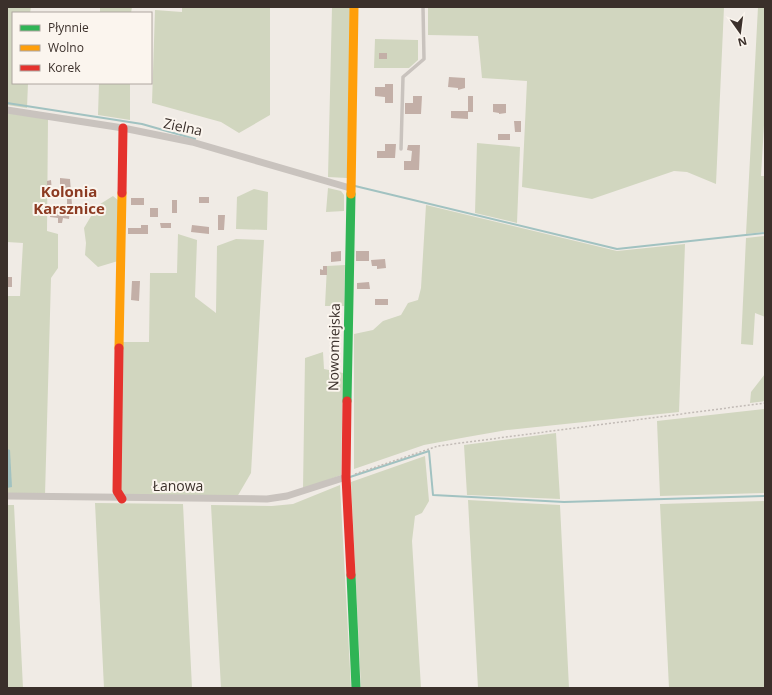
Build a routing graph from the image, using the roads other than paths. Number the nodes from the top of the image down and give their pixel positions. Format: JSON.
{"nodes":[{"id":1,"x":354,"y":7,"type":"edge"},
{"id":2,"x":423,"y":7,"type":"edge"},
{"id":3,"x":7,"y":110,"type":"edge"},
{"id":4,"x":124,"y":128,"type":"junction"},
{"id":5,"x":401,"y":149,"type":"dead end"},
{"id":6,"x":350,"y":185,"type":"junction"},
{"id":7,"x":346,"y":479,"type":"junction"},
{"id":8,"x":7,"y":496,"type":"edge"},
{"id":9,"x":122,"y":499,"type":"junction"},
{"id":10,"x":356,"y":688,"type":"edge"}],
"edges":[{"from":1,"to":6,"type":"street","name":"Nowomiejska"},
{"from":2,"to":5,"type":"lane"},
{"from":3,"to":4,"type":"street","name":"Zielna"},
{"from":4,"to":6,"type":"street","name":"Zielna"},
{"from":4,"to":9,"type":"street"},
{"from":6,"to":7,"type":"street","name":"Nowomiejska"},
{"from":7,"to":9,"type":"street","name":"Łanowa"},
{"from":7,"to":10,"type":"street","name":"Nowomiejska"},
{"from":8,"to":9,"type":"street","name":"Łanowa"}]}
